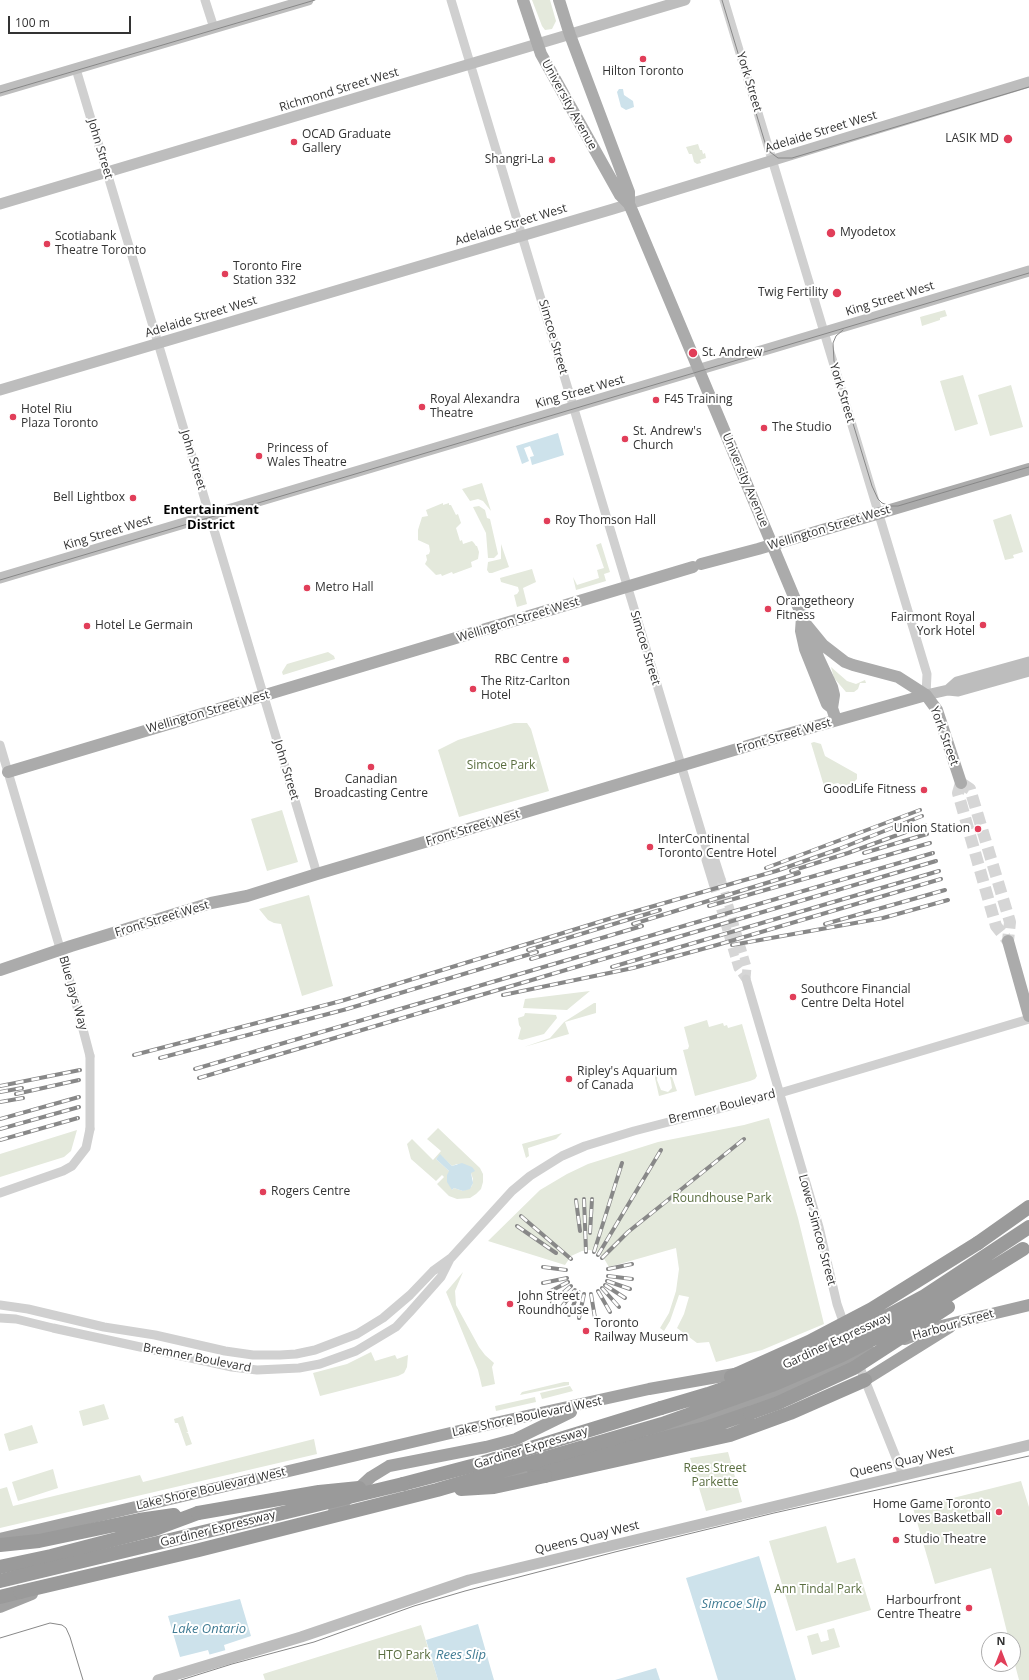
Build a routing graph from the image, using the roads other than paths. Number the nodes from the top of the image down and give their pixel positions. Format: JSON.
{"nodes":[{"id":1,"x":205,"y":0,"type":"edge"},
{"id":2,"x":308,"y":0,"type":"edge"},
{"id":3,"x":451,"y":0,"type":"edge"},
{"id":4,"x":523,"y":0,"type":"edge"},
{"id":5,"x":559,"y":0,"type":"edge"},
{"id":6,"x":685,"y":0,"type":"edge"},
{"id":7,"x":724,"y":0,"type":"edge"},
{"id":8,"x":214,"y":28,"type":"junction"},
{"id":9,"x":570,"y":35,"type":"junction"},
{"id":10,"x":537,"y":44,"type":"junction"},
{"id":11,"x":471,"y":64,"type":"junction"},
{"id":12,"x":76,"y":69,"type":"junction"},
{"id":13,"x":1029,"y":82,"type":"edge"},
{"id":14,"x":0,"y":91,"type":"edge"},
{"id":15,"x":772,"y":160,"type":"junction"},
{"id":16,"x":107,"y":172,"type":"junction"},
{"id":17,"x":0,"y":204,"type":"edge"},
{"id":18,"x":629,"y":204,"type":"junction"},
{"id":19,"x":523,"y":236,"type":"junction"},
{"id":20,"x":1029,"y":271,"type":"edge"},
{"id":21,"x":824,"y":333,"type":"junction"},
{"id":22,"x":158,"y":344,"type":"junction"},
{"id":23,"x":699,"y":370,"type":"junction"},
{"id":24,"x":0,"y":390,"type":"edge"},
{"id":25,"x":574,"y":408,"type":"junction"},
{"id":26,"x":1029,"y":469,"type":"edge"},
{"id":27,"x":878,"y":513,"type":"junction"},
{"id":28,"x":210,"y":516,"type":"junction"},
{"id":29,"x":771,"y":545,"type":"junction"},
{"id":30,"x":0,"y":578,"type":"edge"},
{"id":31,"x":628,"y":587,"type":"junction"},
{"id":32,"x":802,"y":616,"type":"junction"},
{"id":33,"x":811,"y":633,"type":"junction"},
{"id":34,"x":1029,"y":662,"type":"edge"},
{"id":35,"x":1029,"y":671,"type":"edge"},
{"id":36,"x":1004,"y":674,"type":"junction"},
{"id":37,"x":263,"y":695,"type":"junction"},
{"id":38,"x":926,"y":695,"type":"junction"},
{"id":39,"x":832,"y":708,"type":"junction"},
{"id":40,"x":836,"y":720,"type":"junction"},
{"id":41,"x":0,"y":745,"type":"edge"},
{"id":42,"x":681,"y":766,"type":"junction"},
{"id":43,"x":8,"y":772,"type":"junction"},
{"id":44,"x":961,"y":783,"type":"tunnel mouth"},
{"id":45,"x":317,"y":874,"type":"junction"},
{"id":46,"x":717,"y":881,"type":"tunnel mouth"},
{"id":47,"x":1008,"y":941,"type":"dead end"},
{"id":48,"x":61,"y":950,"type":"junction"},
{"id":49,"x":0,"y":970,"type":"edge"},
{"id":50,"x":746,"y":979,"type":"dead end"},
{"id":51,"x":1029,"y":1018,"type":"edge"},
{"id":52,"x":780,"y":1092,"type":"junction"},
{"id":53,"x":0,"y":1193,"type":"edge"},
{"id":54,"x":1029,"y":1207,"type":"edge"},
{"id":55,"x":1029,"y":1227,"type":"edge"},
{"id":56,"x":1029,"y":1233,"type":"edge"},
{"id":57,"x":1026,"y":1247,"type":"edge"},
{"id":58,"x":450,"y":1258,"type":"junction"},
{"id":59,"x":0,"y":1305,"type":"edge"},
{"id":60,"x":1029,"y":1305,"type":"edge"},
{"id":61,"x":0,"y":1318,"type":"edge"},
{"id":62,"x":957,"y":1322,"type":"junction"},
{"id":63,"x":848,"y":1334,"type":"junction"},
{"id":64,"x":856,"y":1358,"type":"junction"},
{"id":65,"x":865,"y":1380,"type":"junction"},
{"id":66,"x":594,"y":1402,"type":"junction"},
{"id":67,"x":662,"y":1408,"type":"junction"},
{"id":68,"x":1029,"y":1446,"type":"edge"},
{"id":69,"x":534,"y":1470,"type":"junction"},
{"id":70,"x":903,"y":1475,"type":"junction"},
{"id":71,"x":403,"y":1484,"type":"junction"},
{"id":72,"x":437,"y":1490,"type":"junction"},
{"id":73,"x":334,"y":1511,"type":"junction"},
{"id":74,"x":198,"y":1513,"type":"junction"},
{"id":75,"x":0,"y":1539,"type":"edge"},
{"id":76,"x":0,"y":1545,"type":"edge"},
{"id":77,"x":0,"y":1567,"type":"edge"},
{"id":78,"x":0,"y":1581,"type":"edge"},
{"id":79,"x":0,"y":1596,"type":"edge"},
{"id":80,"x":0,"y":1607,"type":"edge"},
{"id":81,"x":158,"y":1680,"type":"edge"}],
"edges":[{"from":1,"to":8,"type":"street"},
{"from":2,"to":8,"type":"main road"},
{"from":3,"to":11,"type":"street","name":"Simcoe Street"},
{"from":4,"to":10,"type":"main road","name":"University Avenue"},
{"from":5,"to":9,"type":"main road","name":"University Avenue"},
{"from":6,"to":9,"type":"main road","name":"Richmond Street West"},
{"from":7,"to":15,"type":"street","name":"York Street"},
{"from":8,"to":12,"type":"main road"},
{"from":9,"to":10,"type":"main road","name":"Richmond Street West"},
{"from":9,"to":18,"type":"main road","name":"University Avenue"},
{"from":10,"to":11,"type":"main road","name":"Richmond Street West"},
{"from":10,"to":18,"type":"main road","name":"University Avenue"},
{"from":11,"to":16,"type":"main road","name":"Richmond Street West"},
{"from":11,"to":19,"type":"street","name":"Simcoe Street"},
{"from":12,"to":14,"type":"main road"},
{"from":12,"to":16,"type":"street","name":"John Street"},
{"from":13,"to":15,"type":"main road","name":"Adelaide Street West"},
{"from":15,"to":18,"type":"main road","name":"Adelaide Street West"},
{"from":15,"to":21,"type":"street","name":"York Street"},
{"from":16,"to":17,"type":"main road","name":"Richmond Street West"},
{"from":16,"to":22,"type":"street","name":"John Street"},
{"from":18,"to":19,"type":"main road","name":"Adelaide Street West"},
{"from":18,"to":23,"type":"main road","name":"University Avenue"},
{"from":19,"to":22,"type":"main road","name":"Adelaide Street West"},
{"from":19,"to":25,"type":"street","name":"Simcoe Street"},
{"from":20,"to":21,"type":"main road","name":"King Street West"},
{"from":21,"to":23,"type":"main road","name":"King Street West"},
{"from":21,"to":27,"type":"street","name":"York Street"},
{"from":22,"to":24,"type":"main road","name":"Adelaide Street West"},
{"from":22,"to":28,"type":"street","name":"John Street"},
{"from":23,"to":25,"type":"main road","name":"King Street West"},
{"from":23,"to":29,"type":"main road","name":"University Avenue"},
{"from":25,"to":28,"type":"main road","name":"King Street West"},
{"from":25,"to":31,"type":"street","name":"Simcoe Street"},
{"from":26,"to":27,"type":"main road","name":"Wellington Street West"},
{"from":27,"to":29,"type":"main road","name":"Wellington Street West"},
{"from":27,"to":38,"type":"street","name":"York Street"},
{"from":28,"to":30,"type":"main road","name":"King Street West"},
{"from":28,"to":37,"type":"street","name":"John Street"},
{"from":29,"to":31,"type":"main road","name":"Wellington Street West"},
{"from":29,"to":32,"type":"main road","name":"University Avenue"},
{"from":31,"to":37,"type":"main road","name":"Wellington Street West"},
{"from":31,"to":42,"type":"street","name":"Simcoe Street"},
{"from":32,"to":33,"type":"main road","name":"University Avenue"},
{"from":32,"to":39,"type":"main road"},
{"from":33,"to":38,"type":"main road","name":"University Avenue"},
{"from":33,"to":39,"type":"main road"},
{"from":34,"to":36,"type":"main road","name":"Front Street West"},
{"from":35,"to":36,"type":"main road","name":"Front Street West"},
{"from":36,"to":38,"type":"main road","name":"Front Street West"},
{"from":37,"to":43,"type":"main road","name":"Wellington Street West"},
{"from":37,"to":45,"type":"street","name":"John Street"},
{"from":38,"to":40,"type":"main road","name":"Front Street West"},
{"from":38,"to":44,"type":"main road","name":"York Street"},
{"from":39,"to":40,"type":"main road"},
{"from":40,"to":42,"type":"main road","name":"Front Street West"},
{"from":41,"to":43,"type":"street","name":"Blue Jays Way"},
{"from":42,"to":45,"type":"main road","name":"Front Street West"},
{"from":42,"to":46,"type":"street"},
{"from":43,"to":48,"type":"street","name":"Blue Jays Way"},
{"from":45,"to":48,"type":"main road","name":"Front Street West"},
{"from":47,"to":51,"type":"main road"},
{"from":48,"to":49,"type":"main road","name":"Front Street West"},
{"from":48,"to":53,"type":"street","name":"Blue Jays Way","bridge":true},
{"from":50,"to":52,"type":"street","name":"Lower Simcoe Street"},
{"from":51,"to":52,"type":"street","name":"Bremner Boulevard"},
{"from":52,"to":58,"type":"street","name":"Bremner Boulevard"},
{"from":52,"to":63,"type":"street","name":"Lower Simcoe Street"},
{"from":54,"to":67,"type":"highway","bridge":true},
{"from":55,"to":67,"type":"highway","name":"Gardiner Expressway","bridge":true},
{"from":56,"to":63,"type":"highway","name":"Lake Shore Boulevard West"},
{"from":57,"to":69,"type":"highway","bridge":true},
{"from":57,"to":72,"type":"highway","name":"Gardiner Expressway","bridge":true},
{"from":58,"to":59,"type":"street","name":"Bremner Boulevard"},
{"from":58,"to":61,"type":"street","name":"Bremner Boulevard"},
{"from":60,"to":62,"type":"highway","name":"Harbour Street"},
{"from":62,"to":64,"type":"highway","name":"Harbour Street"},
{"from":62,"to":65,"type":"highway"},
{"from":63,"to":64,"type":"street","name":"Lower Simcoe Street"},
{"from":63,"to":66,"type":"highway","name":"Lake Shore Boulevard West"},
{"from":64,"to":65,"type":"street","name":"Lower Simcoe Street"},
{"from":64,"to":69,"type":"highway"},
{"from":65,"to":70,"type":"street","name":"Lower Simcoe Street"},
{"from":65,"to":72,"type":"highway","bridge":true},
{"from":66,"to":73,"type":"highway"},
{"from":66,"to":75,"type":"highway","name":"Lake Shore Boulevard West"},
{"from":67,"to":71,"type":"highway","name":"Gardiner Expressway"},
{"from":68,"to":70,"type":"main road","name":"Queens Quay West"},
{"from":69,"to":73,"type":"highway"},
{"from":70,"to":81,"type":"main road","name":"Queens Quay West"},
{"from":71,"to":74,"type":"highway","bridge":true},
{"from":71,"to":78,"type":"highway","name":"Gardiner Expressway","bridge":true},
{"from":72,"to":79,"type":"highway","name":"Gardiner Expressway","bridge":true},
{"from":73,"to":80,"type":"highway"},
{"from":74,"to":76,"type":"highway"},
{"from":74,"to":77,"type":"highway"}]}
